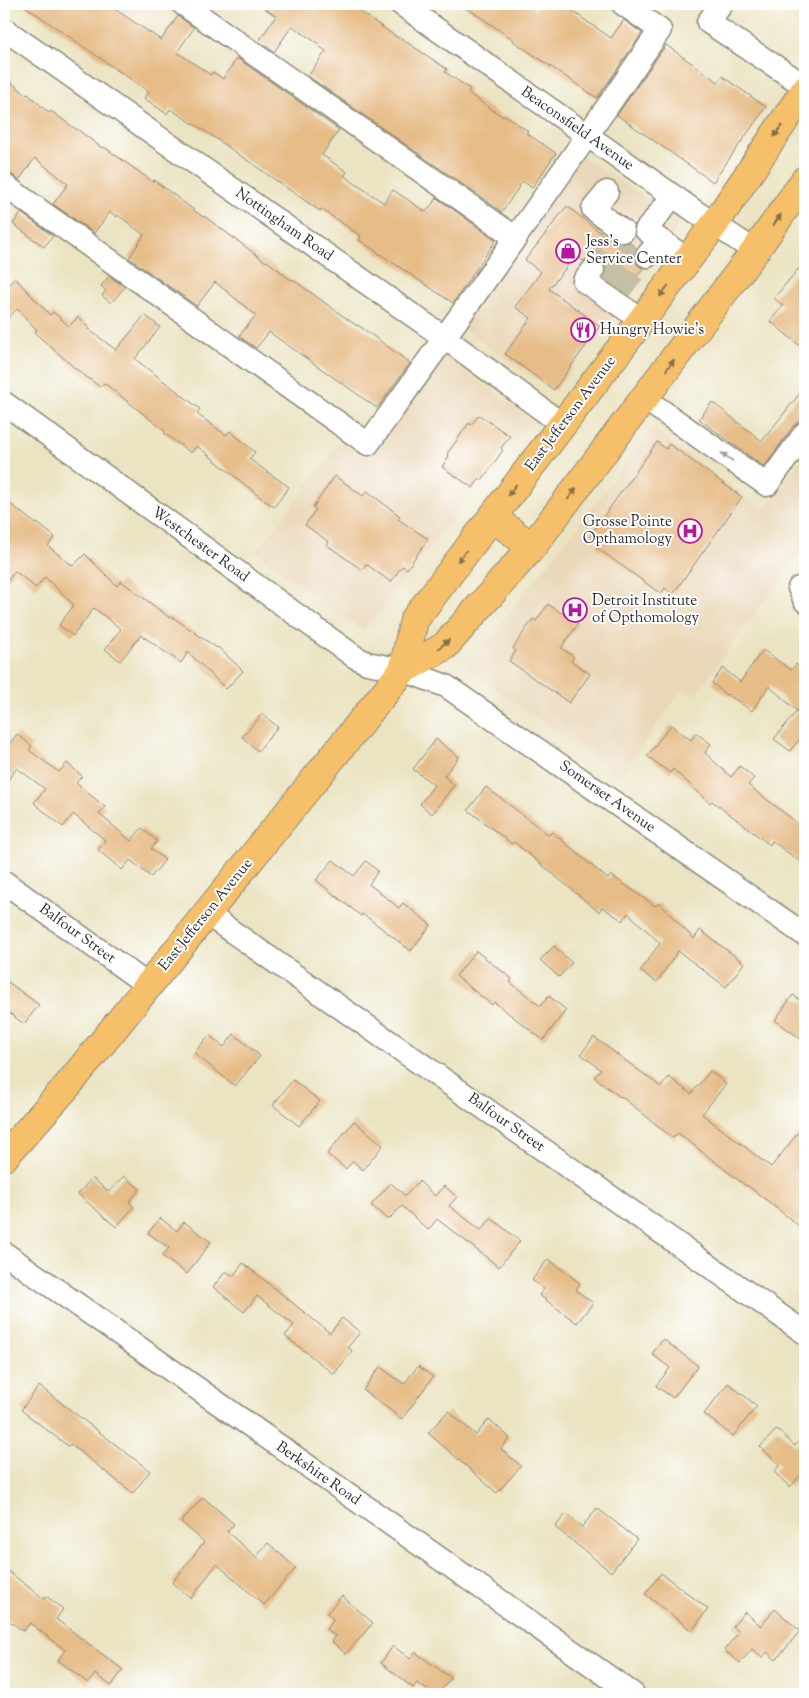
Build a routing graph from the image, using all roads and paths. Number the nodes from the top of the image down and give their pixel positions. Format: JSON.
{"nodes":[{"id":1,"x":183,"y":4,"type":"edge"},
{"id":2,"x":401,"y":4,"type":"edge"},
{"id":3,"x":623,"y":4,"type":"edge"},
{"id":4,"x":722,"y":4,"type":"edge"},
{"id":5,"x":4,"y":29,"type":"edge"},
{"id":6,"x":805,"y":88,"type":"edge"},
{"id":7,"x":588,"y":136,"type":"junction"},
{"id":8,"x":805,"y":180,"type":"edge"},
{"id":9,"x":4,"y":185,"type":"edge"},
{"id":10,"x":607,"y":192,"type":"dead end"},
{"id":11,"x":673,"y":196,"type":"junction"},
{"id":12,"x":714,"y":225,"type":"junction"},
{"id":13,"x":516,"y":238,"type":"junction"},
{"id":14,"x":638,"y":240,"type":"junction"},
{"id":15,"x":756,"y":251,"type":"junction"},
{"id":16,"x":688,"y":260,"type":"junction"},
{"id":17,"x":606,"y":287,"type":"dead end"},
{"id":18,"x":642,"y":320,"type":"junction"},
{"id":19,"x":445,"y":338,"type":"junction"},
{"id":20,"x":645,"y":399,"type":"junction"},
{"id":21,"x":4,"y":403,"type":"edge"},
{"id":22,"x":562,"y":425,"type":"junction"},
{"id":23,"x":802,"y":445,"type":"edge"},
{"id":24,"x":492,"y":517,"type":"junction"},
{"id":25,"x":532,"y":547,"type":"junction"},
{"id":26,"x":403,"y":670,"type":"junction"},
{"id":27,"x":4,"y":882,"type":"edge"},
{"id":28,"x":207,"y":914,"type":"junction"},
{"id":29,"x":805,"y":935,"type":"edge"},
{"id":30,"x":149,"y":986,"type":"junction"},
{"id":31,"x":4,"y":1156,"type":"edge"},
{"id":32,"x":4,"y":1253,"type":"edge"},
{"id":33,"x":805,"y":1333,"type":"edge"},
{"id":34,"x":633,"y":1694,"type":"edge"}],
"edges":[{"from":1,"to":13,"type":"street"},
{"from":2,"to":7,"type":"street","name":"Beaconsfield Avenue"},
{"from":3,"to":7,"type":"street"},
{"from":4,"to":6,"type":"street"},
{"from":5,"to":19,"type":"street","name":"Nottingham Road"},
{"from":6,"to":12,"type":"main road","name":"East Jefferson Avenue","one_way":true},
{"from":7,"to":11,"type":"street","name":"Beaconsfield Avenue"},
{"from":7,"to":13,"type":"street"},
{"from":15,"to":8,"type":"main road","name":"East Jefferson Avenue","one_way":true},
{"from":9,"to":19,"type":"street"},
{"from":10,"to":14,"type":"street"},
{"from":11,"to":12,"type":"street","name":"Beaconsfield Avenue"},
{"from":11,"to":14,"type":"street"},
{"from":12,"to":15,"type":"street","name":"Beaconsfield Avenue"},
{"from":12,"to":16,"type":"main road","name":"East Jefferson Avenue"},
{"from":13,"to":19,"type":"street"},
{"from":14,"to":16,"type":"street"},
{"from":20,"to":15,"type":"main road","name":"East Jefferson Avenue","one_way":true},
{"from":16,"to":18,"type":"main road","name":"East Jefferson Avenue","one_way":true},
{"from":17,"to":18,"type":"street"},
{"from":18,"to":22,"type":"main road","name":"East Jefferson Avenue"},
{"from":19,"to":22,"type":"street","name":"Nottingham Road"},
{"from":23,"to":20,"type":"street","one_way":true},
{"from":25,"to":20,"type":"main road","name":"East Jefferson Avenue","one_way":true},
{"from":21,"to":26,"type":"street","name":"Westchester Road"},
{"from":22,"to":24,"type":"main road","name":"East Jefferson Avenue","one_way":true},
{"from":24,"to":25,"type":"main road"},
{"from":24,"to":26,"type":"main road","name":"East Jefferson Avenue","one_way":true},
{"from":26,"to":25,"type":"main road","name":"East Jefferson Avenue","one_way":true},
{"from":26,"to":28,"type":"main road","name":"East Jefferson Avenue"},
{"from":26,"to":29,"type":"street","name":"Somerset Avenue"},
{"from":27,"to":30,"type":"street","name":"Balfour Street"},
{"from":28,"to":30,"type":"main road","name":"East Jefferson Avenue"},
{"from":28,"to":33,"type":"street","name":"Balfour Street"},
{"from":30,"to":31,"type":"main road","name":"East Jefferson Avenue"},
{"from":32,"to":34,"type":"street","name":"Berkshire Road"}]}
